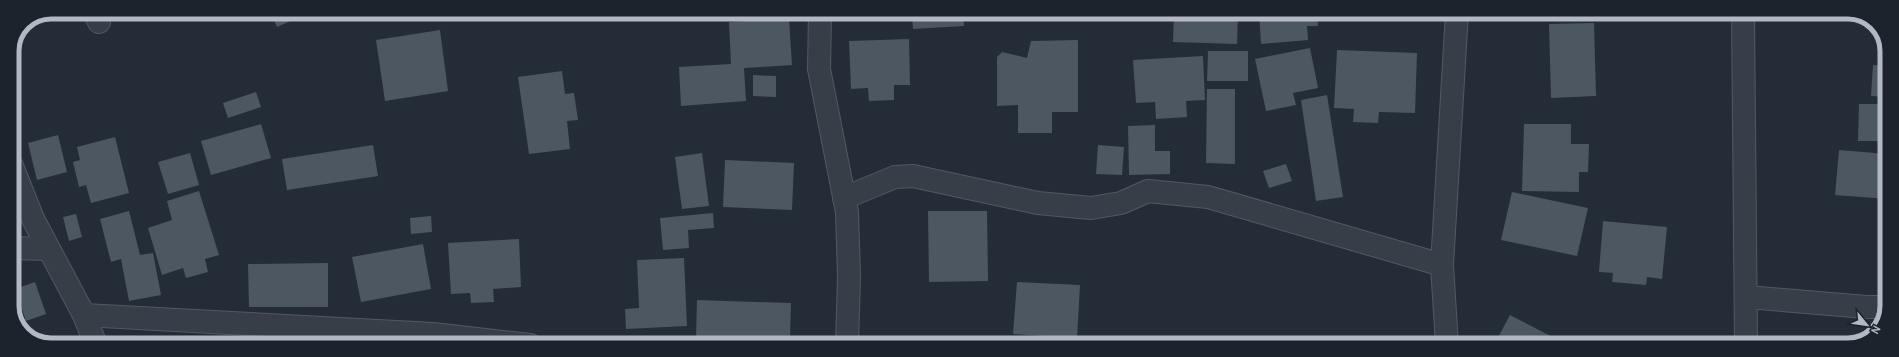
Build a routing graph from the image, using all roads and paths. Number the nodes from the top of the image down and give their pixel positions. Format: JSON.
{"nodes":[{"id":1,"x":820,"y":19,"type":"edge"},
{"id":2,"x":1457,"y":19,"type":"edge"},
{"id":3,"x":1743,"y":19,"type":"edge"},
{"id":4,"x":19,"y":185,"type":"edge"},
{"id":5,"x":844,"y":198,"type":"junction"},
{"id":6,"x":32,"y":219,"type":"junction"},
{"id":7,"x":19,"y":238,"type":"edge"},
{"id":8,"x":19,"y":248,"type":"edge"},
{"id":9,"x":48,"y":249,"type":"junction"},
{"id":10,"x":1442,"y":265,"type":"junction"},
{"id":11,"x":1747,"y":297,"type":"junction"},
{"id":12,"x":1880,"y":307,"type":"edge"},
{"id":13,"x":84,"y":315,"type":"junction"},
{"id":14,"x":93,"y":338,"type":"edge"},
{"id":15,"x":468,"y":338,"type":"edge"},
{"id":16,"x":847,"y":338,"type":"edge"},
{"id":17,"x":1447,"y":338,"type":"edge"},
{"id":18,"x":1746,"y":338,"type":"edge"}],
"edges":[{"from":1,"to":5,"type":"street"},
{"from":2,"to":10,"type":"street"},
{"from":3,"to":11,"type":"street"},
{"from":4,"to":6,"type":"street"},
{"from":5,"to":10,"type":"street"},
{"from":5,"to":16,"type":"street"},
{"from":6,"to":7,"type":"street"},
{"from":6,"to":9,"type":"street"},
{"from":8,"to":9,"type":"street"},
{"from":9,"to":13,"type":"street"},
{"from":10,"to":17,"type":"street"},
{"from":11,"to":12,"type":"street"},
{"from":11,"to":18,"type":"street"},
{"from":13,"to":14,"type":"street"},
{"from":13,"to":15,"type":"street"}]}
